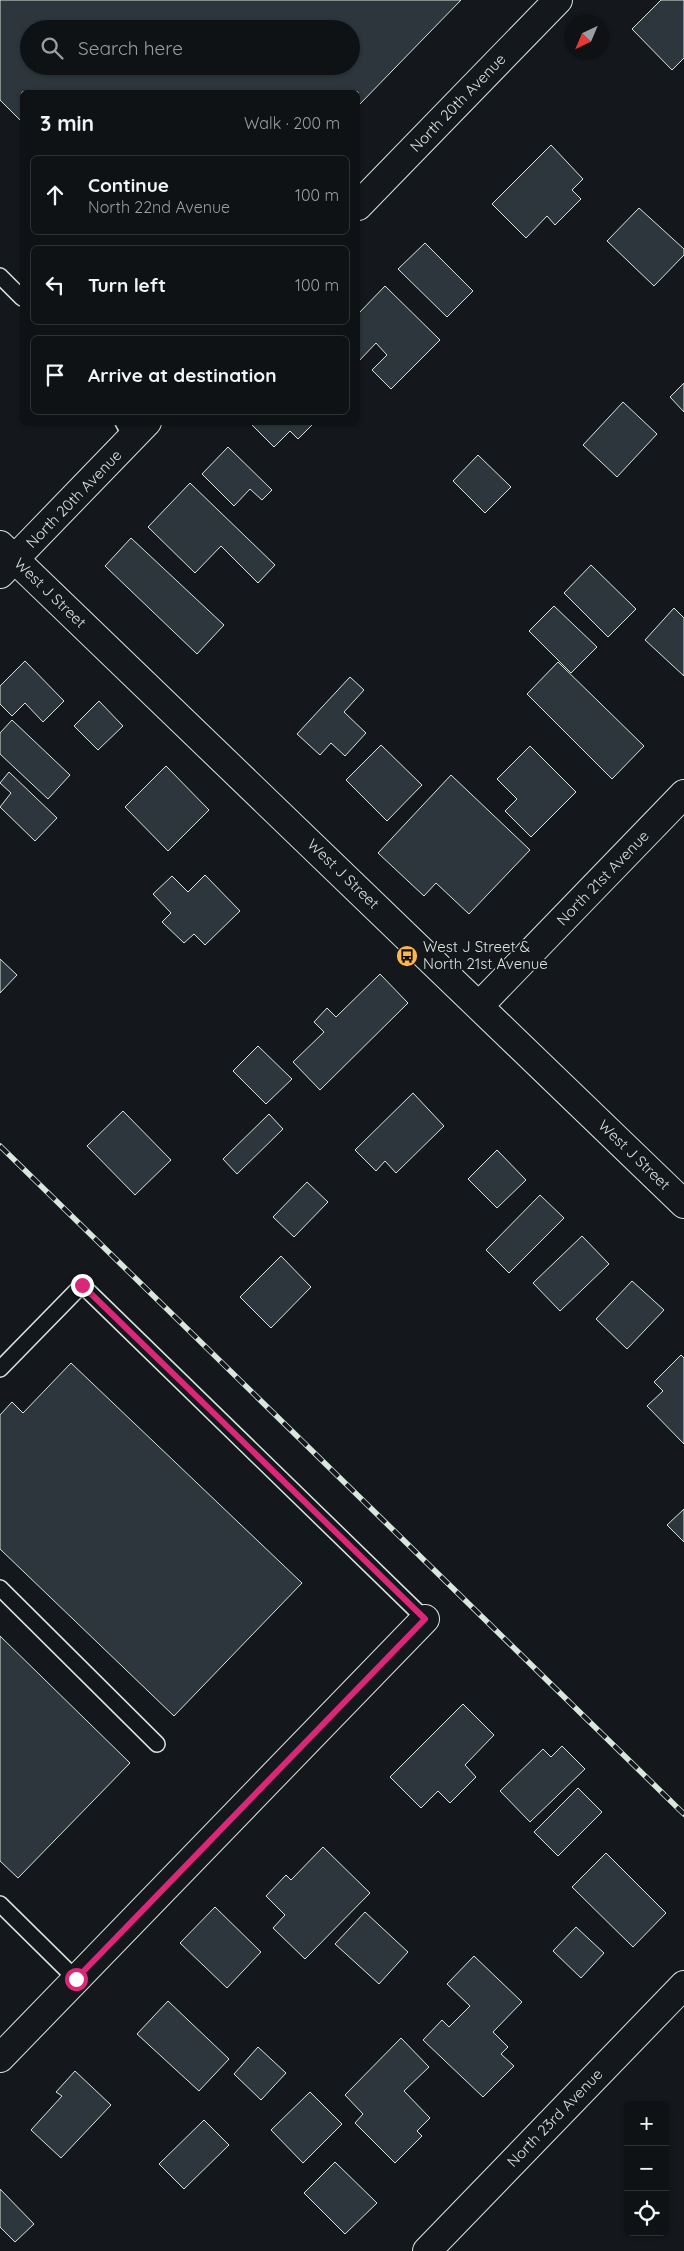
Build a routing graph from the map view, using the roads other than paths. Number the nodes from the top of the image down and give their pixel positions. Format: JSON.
{"nodes":[{"id":1,"x":558,"y":0,"type":"edge"},
{"id":2,"x":360,"y":204,"type":"edge"},
{"id":3,"x":0,"y":276,"type":"edge"},
{"id":4,"x":20,"y":296,"type":"edge"},
{"id":5,"x":134,"y":428,"type":"edge"},
{"id":6,"x":5,"y":560,"type":"edge"},
{"id":7,"x":684,"y":794,"type":"edge"},
{"id":8,"x":480,"y":1005,"type":"junction"},
{"id":9,"x":684,"y":1204,"type":"edge"},
{"id":10,"x":0,"y":1370,"type":"edge"},
{"id":11,"x":0,"y":1588,"type":"edge"},
{"id":12,"x":425,"y":1619,"type":"joint"},
{"id":13,"x":157,"y":1744,"type":"dead end"},
{"id":14,"x":0,"y":1904,"type":"edge"},
{"id":15,"x":76,"y":1979,"type":"junction"},
{"id":16,"x":684,"y":1985,"type":"edge"},
{"id":17,"x":0,"y":2058,"type":"edge"},
{"id":18,"x":427,"y":2251,"type":"edge"}],
"edges":[{"from":1,"to":2,"type":"street","name":"North 20th Avenue"},
{"from":3,"to":4,"type":"lane"},
{"from":5,"to":6,"type":"street","name":"North 20th Avenue"},
{"from":6,"to":8,"type":"street","name":"West J Street"},
{"from":7,"to":8,"type":"street","name":"North 21st Avenue"},
{"from":8,"to":9,"type":"street","name":"West J Street"},
{"from":10,"to":12,"type":"lane"},
{"from":11,"to":13,"type":"lane"},
{"from":12,"to":15,"type":"street"},
{"from":14,"to":15,"type":"lane"},
{"from":15,"to":17,"type":"street"},
{"from":16,"to":18,"type":"street","name":"North 23rd Avenue"}]}
